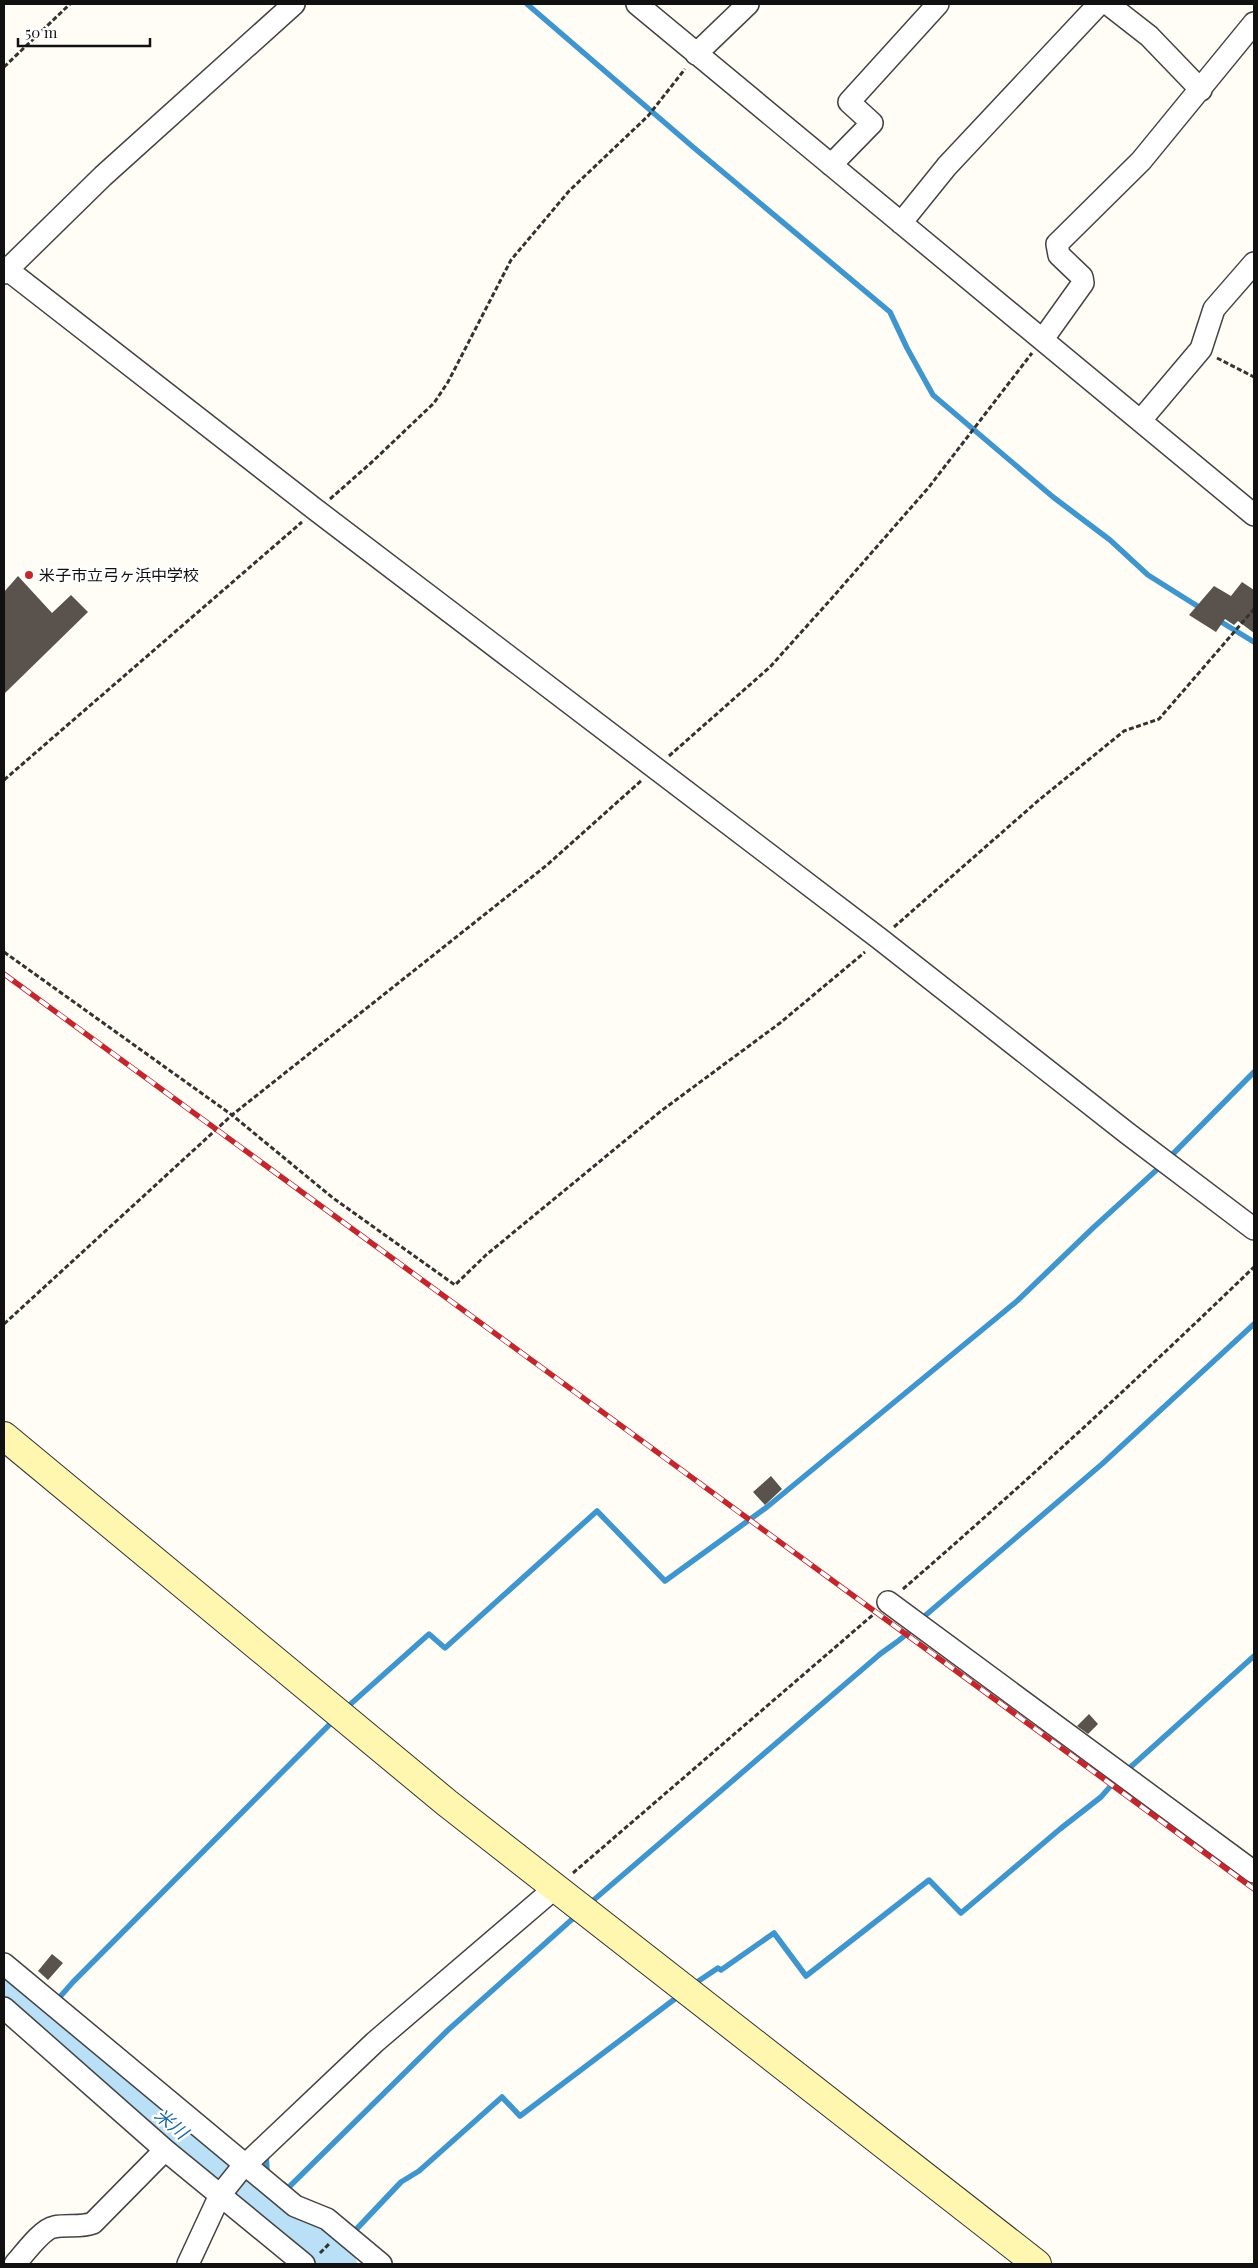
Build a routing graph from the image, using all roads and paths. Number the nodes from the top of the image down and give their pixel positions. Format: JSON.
{"nodes":[{"id":1,"x":70,"y":4,"type":"edge"},
{"id":2,"x":294,"y":4,"type":"edge"},
{"id":3,"x":637,"y":4,"type":"edge"},
{"id":4,"x":748,"y":4,"type":"edge"},
{"id":5,"x":938,"y":4,"type":"edge"},
{"id":6,"x":1099,"y":4,"type":"edge"},
{"id":7,"x":1108,"y":4,"type":"edge"},
{"id":8,"x":1254,"y":23,"type":"edge"},
{"id":9,"x":696,"y":54,"type":"junction"},
{"id":10,"x":4,"y":67,"type":"edge"},
{"id":11,"x":1201,"y":90,"type":"junction"},
{"id":12,"x":831,"y":165,"type":"junction"},
{"id":13,"x":901,"y":223,"type":"junction"},
{"id":14,"x":1254,"y":263,"type":"edge"},
{"id":15,"x":5,"y":270,"type":"edge"},
{"id":16,"x":1043,"y":339,"type":"junction"},
{"id":17,"x":1201,"y":349,"type":"junction"},
{"id":18,"x":1254,"y":377,"type":"edge"},
{"id":19,"x":1141,"y":420,"type":"junction"},
{"id":20,"x":316,"y":510,"type":"junction"},
{"id":21,"x":1254,"y":515,"type":"edge"},
{"id":22,"x":1254,"y":609,"type":"edge"},
{"id":23,"x":655,"y":768,"type":"junction"},
{"id":24,"x":4,"y":780,"type":"edge"},
{"id":25,"x":880,"y":939,"type":"junction"},
{"id":26,"x":4,"y":952,"type":"edge"},
{"id":27,"x":232,"y":1115,"type":"junction"},
{"id":28,"x":1254,"y":1229,"type":"edge"},
{"id":29,"x":1254,"y":1267,"type":"edge"},
{"id":30,"x":4,"y":1324,"type":"edge"},
{"id":31,"x":4,"y":1436,"type":"edge"},
{"id":32,"x":888,"y":1602,"type":"junction"},
{"id":33,"x":1254,"y":1872,"type":"edge"},
{"id":34,"x":555,"y":1888,"type":"junction"},
{"id":35,"x":4,"y":1964,"type":"edge"},
{"id":36,"x":23,"y":2005,"type":"edge"},
{"id":37,"x":165,"y":2150,"type":"junction"},
{"id":38,"x":234,"y":2178,"type":"junction"},
{"id":39,"x":15,"y":2264,"type":"edge"},
{"id":40,"x":188,"y":2264,"type":"edge"},
{"id":41,"x":304,"y":2264,"type":"edge"},
{"id":42,"x":381,"y":2264,"type":"edge"},
{"id":43,"x":1037,"y":2264,"type":"edge"}],
"edges":[{"from":1,"to":10,"type":"path"},
{"from":2,"to":15,"type":"street"},
{"from":3,"to":9,"type":"street"},
{"from":4,"to":9,"type":"street"},
{"from":5,"to":12,"type":"street"},
{"from":6,"to":13,"type":"street"},
{"from":7,"to":11,"type":"street"},
{"from":8,"to":11,"type":"street"},
{"from":9,"to":12,"type":"street"},
{"from":9,"to":20,"type":"path"},
{"from":11,"to":16,"type":"street"},
{"from":12,"to":13,"type":"street"},
{"from":13,"to":16,"type":"street"},
{"from":14,"to":17,"type":"street"},
{"from":15,"to":20,"type":"street"},
{"from":16,"to":19,"type":"street"},
{"from":16,"to":23,"type":"path"},
{"from":17,"to":18,"type":"path"},
{"from":17,"to":19,"type":"street"},
{"from":19,"to":21,"type":"street"},
{"from":20,"to":23,"type":"street"},
{"from":20,"to":24,"type":"path"},
{"from":22,"to":25,"type":"path"},
{"from":23,"to":25,"type":"street"},
{"from":23,"to":27,"type":"path"},
{"from":25,"to":27,"type":"path"},
{"from":25,"to":28,"type":"street"},
{"from":26,"to":27,"type":"path"},
{"from":27,"to":30,"type":"path"},
{"from":29,"to":32,"type":"path"},
{"from":31,"to":34,"type":"street"},
{"from":32,"to":33,"type":"street"},
{"from":32,"to":34,"type":"path"},
{"from":34,"to":38,"type":"street"},
{"from":34,"to":43,"type":"street"},
{"from":35,"to":36,"type":"street"},
{"from":36,"to":37,"type":"street"},
{"from":36,"to":38,"type":"street"},
{"from":37,"to":38,"type":"street"},
{"from":37,"to":39,"type":"street"},
{"from":38,"to":40,"type":"street"},
{"from":38,"to":41,"type":"street"},
{"from":38,"to":42,"type":"street"}]}
